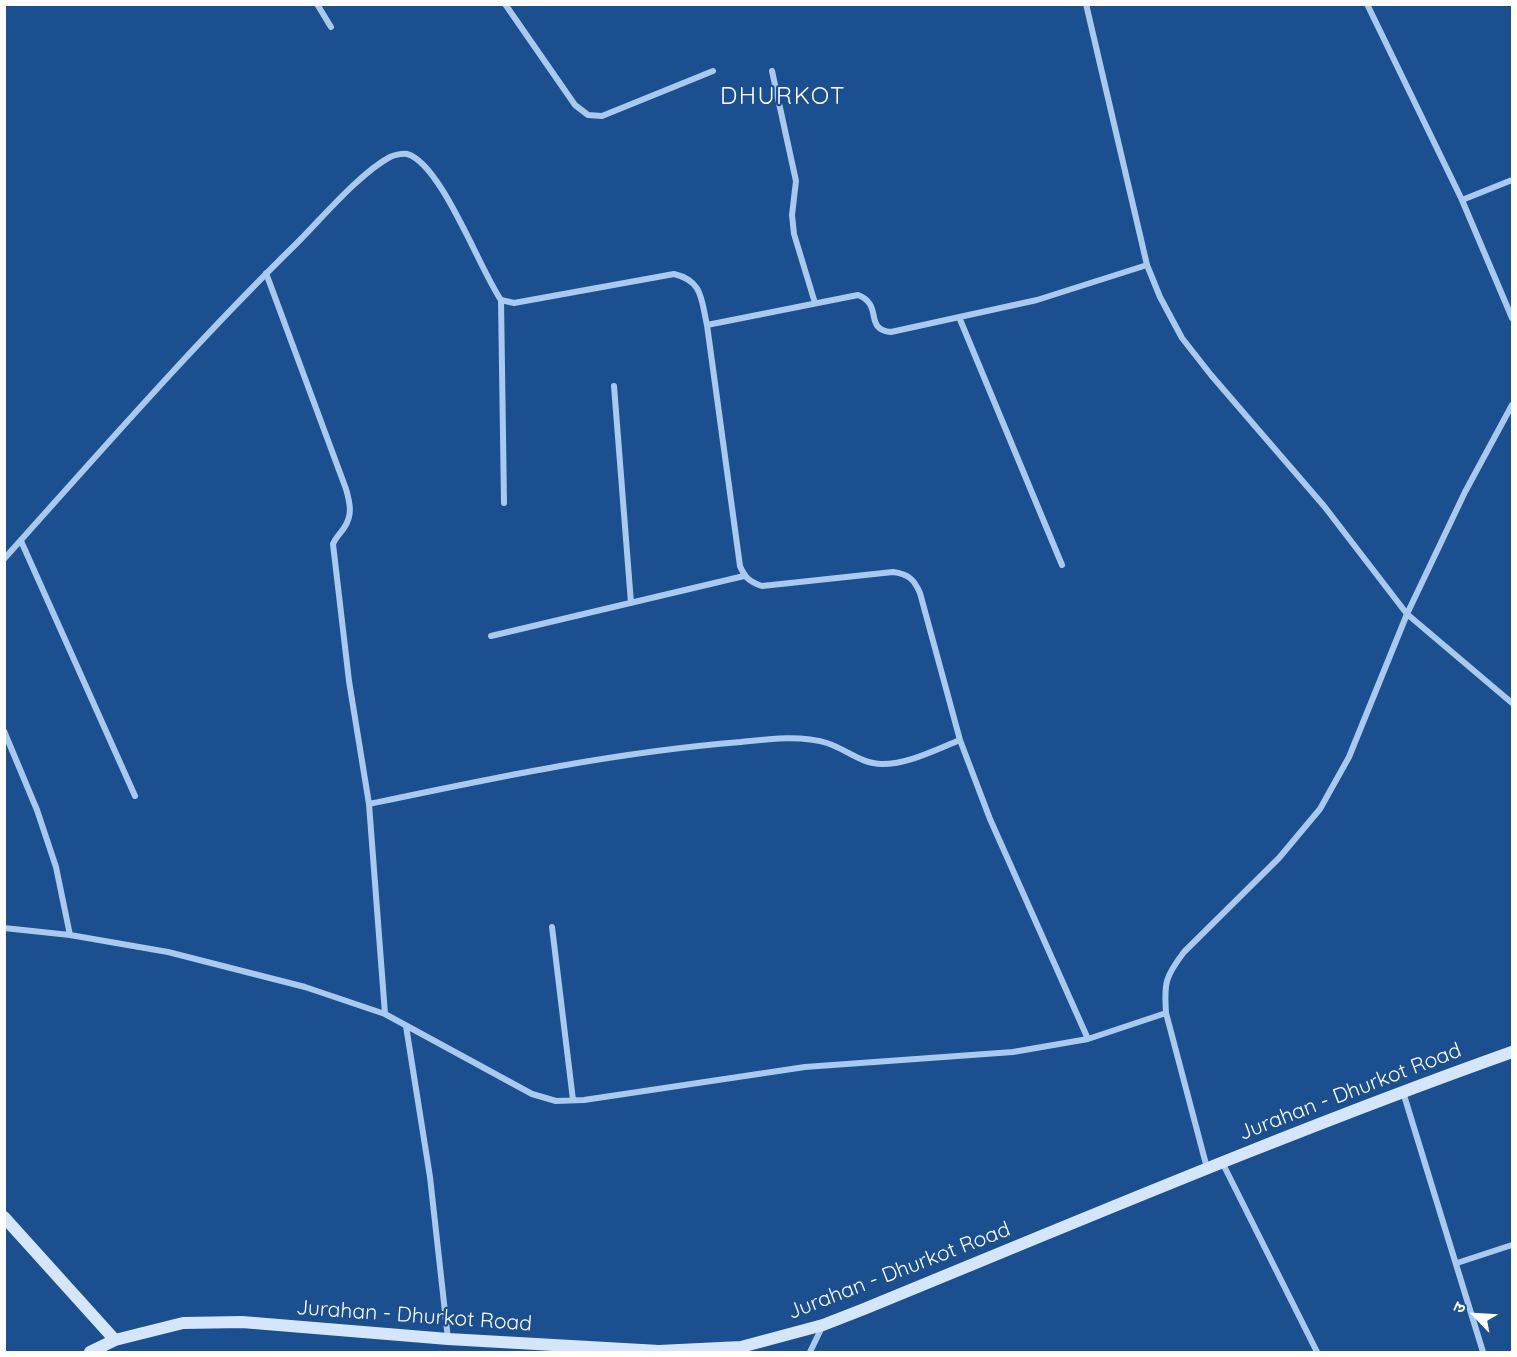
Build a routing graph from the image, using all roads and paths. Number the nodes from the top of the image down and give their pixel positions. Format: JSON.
{"nodes":[{"id":1,"x":317,"y":4,"type":"edge"},
{"id":2,"x":506,"y":4,"type":"edge"},
{"id":3,"x":1086,"y":4,"type":"edge"},
{"id":4,"x":1367,"y":4,"type":"edge"},
{"id":5,"x":332,"y":27,"type":"dead end"},
{"id":6,"x":713,"y":71,"type":"dead end"},
{"id":7,"x":772,"y":71,"type":"dead end"},
{"id":8,"x":1512,"y":180,"type":"edge"},
{"id":9,"x":1462,"y":200,"type":"junction"},
{"id":10,"x":1147,"y":265,"type":"junction"},
{"id":11,"x":266,"y":273,"type":"junction"},
{"id":12,"x":501,"y":300,"type":"junction"},
{"id":13,"x":815,"y":303,"type":"junction"},
{"id":14,"x":959,"y":317,"type":"junction"},
{"id":15,"x":1512,"y":318,"type":"edge"},
{"id":16,"x":707,"y":325,"type":"junction"},
{"id":17,"x":614,"y":386,"type":"dead end"},
{"id":18,"x":1512,"y":405,"type":"edge"},
{"id":19,"x":504,"y":503,"type":"dead end"},
{"id":20,"x":21,"y":541,"type":"junction"},
{"id":21,"x":4,"y":559,"type":"edge"},
{"id":22,"x":1062,"y":565,"type":"dead end"},
{"id":23,"x":744,"y":576,"type":"junction"},
{"id":24,"x":631,"y":603,"type":"junction"},
{"id":25,"x":1407,"y":614,"type":"junction"},
{"id":26,"x":491,"y":636,"type":"dead end"},
{"id":27,"x":1512,"y":703,"type":"edge"},
{"id":28,"x":4,"y":731,"type":"edge"},
{"id":29,"x":960,"y":740,"type":"junction"},
{"id":30,"x":135,"y":796,"type":"dead end"},
{"id":31,"x":369,"y":804,"type":"junction"},
{"id":32,"x":552,"y":927,"type":"dead end"},
{"id":33,"x":4,"y":928,"type":"edge"},
{"id":34,"x":70,"y":935,"type":"junction"},
{"id":35,"x":1166,"y":1013,"type":"junction"},
{"id":36,"x":384,"y":1014,"type":"junction"},
{"id":37,"x":406,"y":1026,"type":"junction"},
{"id":38,"x":1088,"y":1039,"type":"junction"},
{"id":39,"x":1512,"y":1052,"type":"edge"},
{"id":40,"x":1402,"y":1091,"type":"junction"},
{"id":41,"x":573,"y":1100,"type":"junction"},
{"id":42,"x":1222,"y":1162,"type":"junction"},
{"id":43,"x":1207,"y":1168,"type":"junction"},
{"id":44,"x":4,"y":1217,"type":"edge"},
{"id":45,"x":1512,"y":1245,"type":"edge"},
{"id":46,"x":1457,"y":1263,"type":"junction"},
{"id":47,"x":823,"y":1325,"type":"junction"},
{"id":48,"x":115,"y":1340,"type":"junction"},
{"id":49,"x":448,"y":1340,"type":"junction"},
{"id":50,"x":659,"y":1352,"type":"edge"},
{"id":51,"x":90,"y":1353,"type":"edge"},
{"id":52,"x":810,"y":1353,"type":"edge"},
{"id":53,"x":1317,"y":1353,"type":"edge"},
{"id":54,"x":1483,"y":1353,"type":"edge"}],
"edges":[{"from":1,"to":5,"type":"street"},
{"from":2,"to":6,"type":"street"},
{"from":3,"to":10,"type":"street"},
{"from":4,"to":9,"type":"street"},
{"from":7,"to":13,"type":"street"},
{"from":8,"to":9,"type":"street"},
{"from":9,"to":15,"type":"street"},
{"from":10,"to":14,"type":"street"},
{"from":10,"to":25,"type":"street"},
{"from":11,"to":12,"type":"street"},
{"from":11,"to":20,"type":"street"},
{"from":11,"to":31,"type":"street"},
{"from":12,"to":16,"type":"street"},
{"from":12,"to":19,"type":"street"},
{"from":13,"to":14,"type":"street"},
{"from":13,"to":16,"type":"street"},
{"from":14,"to":22,"type":"street"},
{"from":16,"to":23,"type":"street"},
{"from":17,"to":24,"type":"street"},
{"from":18,"to":25,"type":"street"},
{"from":20,"to":21,"type":"street"},
{"from":20,"to":30,"type":"street"},
{"from":23,"to":24,"type":"street"},
{"from":23,"to":29,"type":"street"},
{"from":24,"to":26,"type":"street"},
{"from":25,"to":27,"type":"street"},
{"from":25,"to":35,"type":"street"},
{"from":28,"to":34,"type":"street"},
{"from":29,"to":31,"type":"street"},
{"from":29,"to":38,"type":"street"},
{"from":31,"to":36,"type":"street"},
{"from":32,"to":41,"type":"street"},
{"from":33,"to":34,"type":"street"},
{"from":34,"to":36,"type":"street"},
{"from":35,"to":38,"type":"street"},
{"from":35,"to":43,"type":"street"},
{"from":36,"to":37,"type":"street"},
{"from":37,"to":41,"type":"street"},
{"from":37,"to":49,"type":"street"},
{"from":38,"to":41,"type":"street"},
{"from":39,"to":40,"type":"street","name":"Jurahan - Dhurkot Road"},
{"from":40,"to":42,"type":"street","name":"Jurahan - Dhurkot Road"},
{"from":40,"to":46,"type":"street"},
{"from":42,"to":43,"type":"street","name":"Jurahan - Dhurkot Road"},
{"from":42,"to":53,"type":"street"},
{"from":43,"to":47,"type":"street","name":"Jurahan - Dhurkot Road"},
{"from":44,"to":48,"type":"street"},
{"from":45,"to":46,"type":"street"},
{"from":46,"to":54,"type":"street"},
{"from":47,"to":50,"type":"street","name":"Jurahan - Dhurkot Road"},
{"from":47,"to":52,"type":"street"},
{"from":48,"to":49,"type":"street","name":"Jurahan - Dhurkot Road"},
{"from":48,"to":51,"type":"street","name":"Jurahan - Dhurkot Road"},
{"from":49,"to":50,"type":"street","name":"Jurahan - Dhurkot Road"}]}
